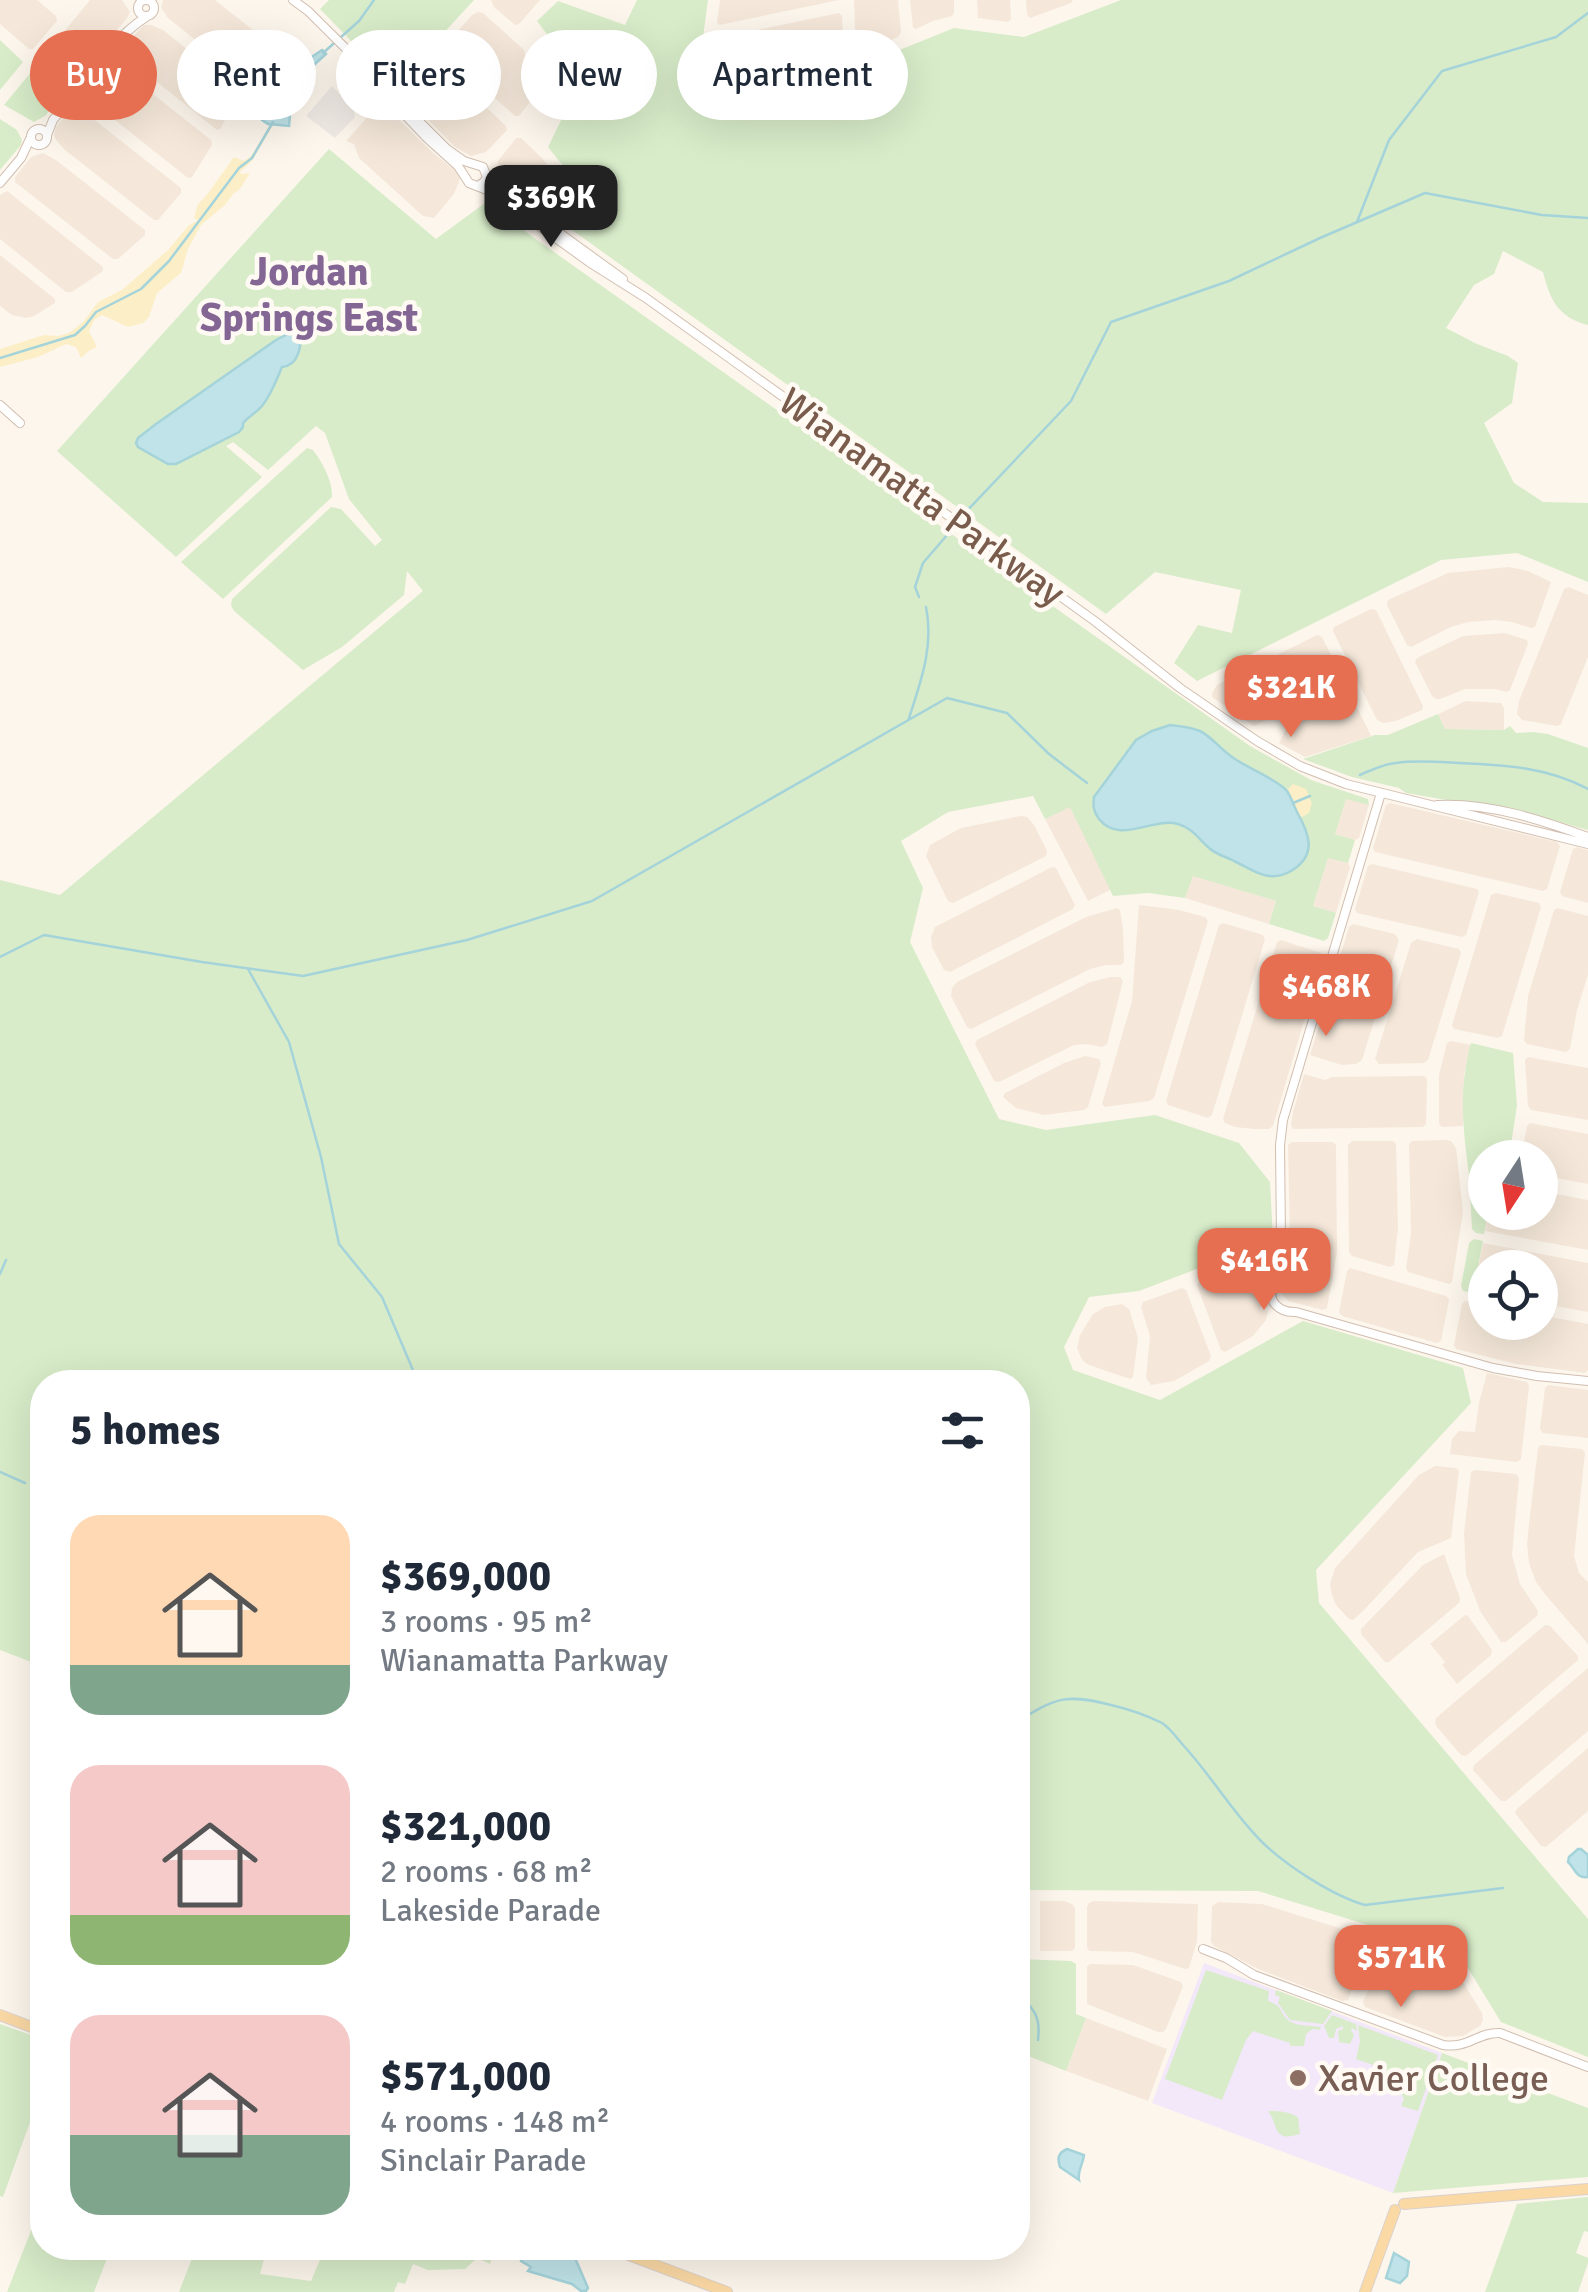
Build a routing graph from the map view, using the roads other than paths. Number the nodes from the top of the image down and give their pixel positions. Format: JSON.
{"nodes":[{"id":1,"x":145,"y":0,"type":"edge"},
{"id":2,"x":293,"y":0,"type":"edge"},
{"id":3,"x":301,"y":0,"type":"edge"},
{"id":4,"x":155,"y":3,"type":"edge"},
{"id":5,"x":137,"y":10,"type":"junction"},
{"id":6,"x":308,"y":11,"type":"junction"},
{"id":7,"x":146,"y":17,"type":"junction"},
{"id":8,"x":130,"y":27,"type":"junction"},
{"id":9,"x":128,"y":30,"type":"edge"},
{"id":10,"x":336,"y":40,"type":"edge"},
{"id":11,"x":53,"y":120,"type":"joint"},
{"id":12,"x":409,"y":120,"type":"edge"},
{"id":13,"x":418,"y":120,"type":"edge"},
{"id":14,"x":38,"y":128,"type":"junction"},
{"id":15,"x":47,"y":135,"type":"junction"},
{"id":16,"x":34,"y":142,"type":"junction"},
{"id":17,"x":474,"y":165,"type":"junction"},
{"id":18,"x":487,"y":175,"type":"junction"},
{"id":19,"x":466,"y":178,"type":"junction"},
{"id":20,"x":0,"y":183,"type":"edge"},
{"id":21,"x":478,"y":186,"type":"junction"},
{"id":22,"x":646,"y":298,"type":"junction"},
{"id":23,"x":0,"y":406,"type":"edge"},
{"id":24,"x":20,"y":423,"type":"dead end"},
{"id":25,"x":1381,"y":793,"type":"junction"},
{"id":26,"x":1588,"y":841,"type":"edge"},
{"id":27,"x":1588,"y":1382,"type":"edge"},
{"id":28,"x":1202,"y":1949,"type":"dead end"},
{"id":29,"x":0,"y":2015,"type":"edge"},
{"id":30,"x":30,"y":2026,"type":"edge"},
{"id":31,"x":1588,"y":2066,"type":"edge"},
{"id":32,"x":1588,"y":2189,"type":"edge"},
{"id":33,"x":642,"y":2260,"type":"edge"},
{"id":34,"x":727,"y":2292,"type":"edge"},
{"id":35,"x":1365,"y":2292,"type":"edge"}],
"edges":[{"from":1,"to":4,"type":"street"},
{"from":1,"to":5,"type":"street"},
{"from":2,"to":6,"type":"street"},
{"from":3,"to":6,"type":"street"},
{"from":4,"to":7,"type":"street"},
{"from":5,"to":7,"type":"street"},
{"from":5,"to":8,"type":"street"},
{"from":6,"to":10,"type":"street"},
{"from":7,"to":8,"type":"street"},
{"from":8,"to":9,"type":"street"},
{"from":11,"to":14,"type":"street"},
{"from":11,"to":15,"type":"street"},
{"from":12,"to":19,"type":"street"},
{"from":13,"to":17,"type":"street"},
{"from":14,"to":15,"type":"street"},
{"from":14,"to":16,"type":"street"},
{"from":15,"to":16,"type":"street"},
{"from":16,"to":20,"type":"street"},
{"from":17,"to":18,"type":"street"},
{"from":17,"to":19,"type":"street"},
{"from":18,"to":21,"type":"street"},
{"from":18,"to":22,"type":"street","name":"Wianamatta Parkway"},
{"from":19,"to":21,"type":"street"},
{"from":21,"to":22,"type":"street","name":"Wianamatta Parkway"},
{"from":22,"to":25,"type":"street","name":"Wianamatta Parkway"},
{"from":23,"to":24,"type":"street"},
{"from":25,"to":26,"type":"street","name":"Wianamatta Parkway"},
{"from":25,"to":27,"type":"street"},
{"from":28,"to":31,"type":"street"},
{"from":29,"to":30,"type":"main road"},
{"from":32,"to":35,"type":"main road"},
{"from":33,"to":34,"type":"main road"}]}
